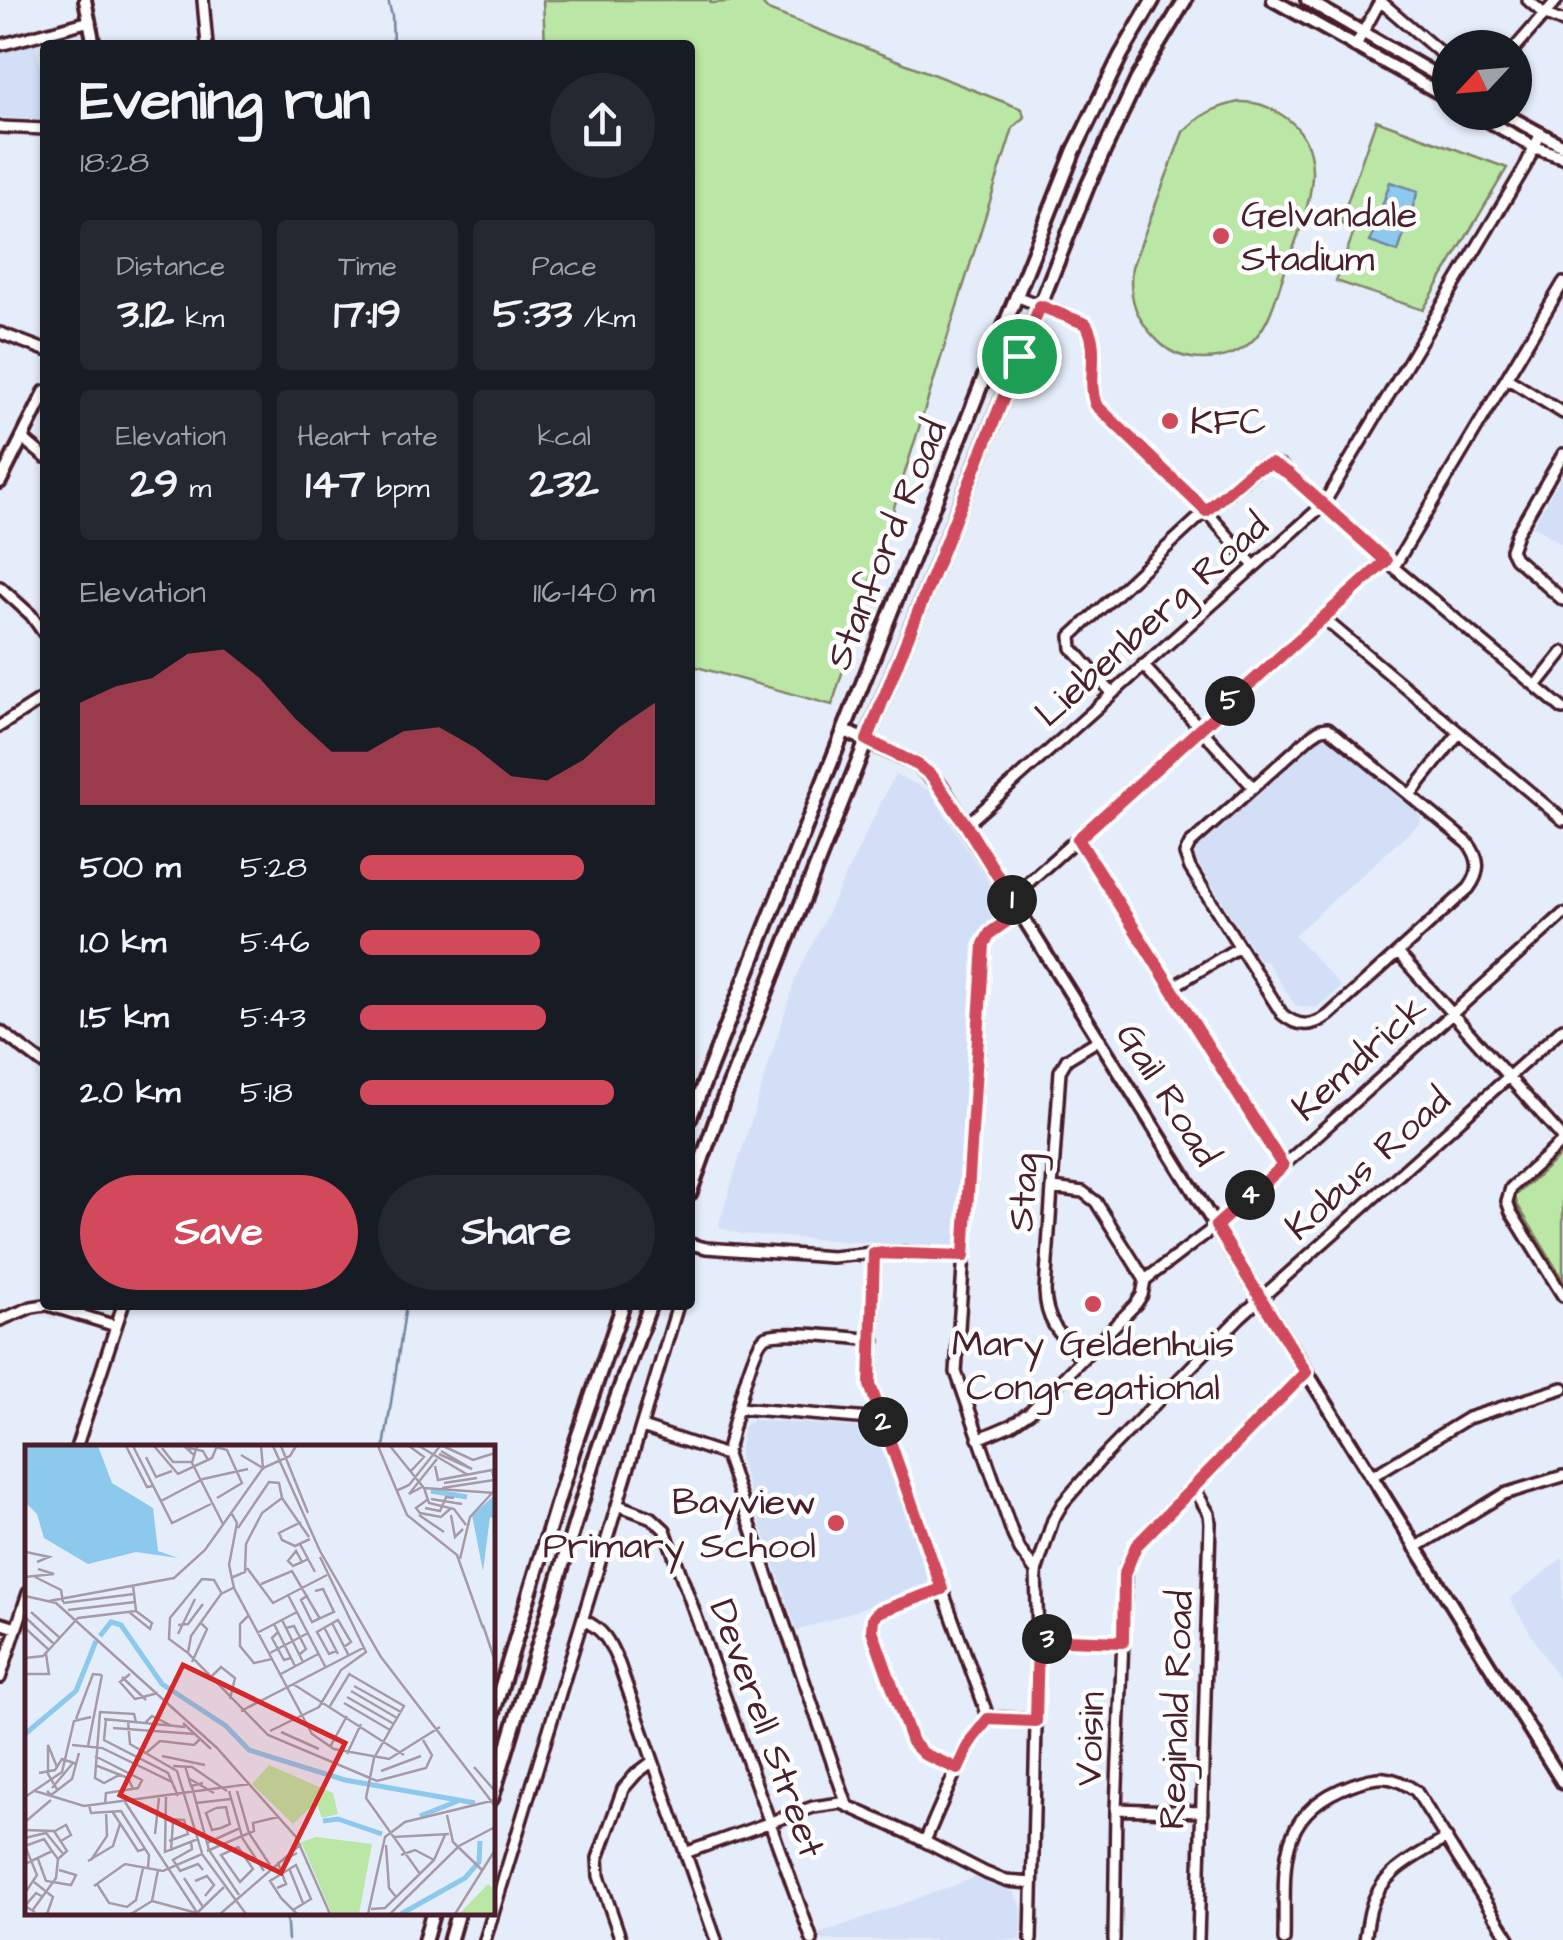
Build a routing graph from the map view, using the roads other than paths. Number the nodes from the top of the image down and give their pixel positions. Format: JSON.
{"nodes":[{"id":1,"x":84,"y":0,"type":"edge"},
{"id":2,"x":203,"y":0,"type":"edge"},
{"id":3,"x":1153,"y":0,"type":"edge"},
{"id":4,"x":1185,"y":0,"type":"edge"},
{"id":5,"x":1273,"y":0,"type":"edge"},
{"id":6,"x":1306,"y":0,"type":"edge"},
{"id":7,"x":1380,"y":0,"type":"edge"},
{"id":8,"x":1528,"y":0,"type":"edge"},
{"id":9,"x":1557,"y":0,"type":"edge"},
{"id":10,"x":1544,"y":14,"type":"junction"},
{"id":11,"x":90,"y":21,"type":"junction"},
{"id":12,"x":1563,"y":22,"type":"edge"},
{"id":13,"x":1530,"y":30,"type":"edge"},
{"id":14,"x":1363,"y":32,"type":"junction"},
{"id":15,"x":93,"y":40,"type":"edge"},
{"id":16,"x":206,"y":40,"type":"edge"},
{"id":17,"x":0,"y":45,"type":"edge"},
{"id":18,"x":1432,"y":45,"type":"edge"},
{"id":19,"x":1356,"y":47,"type":"junction"},
{"id":20,"x":1432,"y":73,"type":"edge"},
{"id":21,"x":1432,"y":90,"type":"edge"},
{"id":22,"x":0,"y":126,"type":"edge"},
{"id":23,"x":1532,"y":128,"type":"edge"},
{"id":24,"x":40,"y":129,"type":"edge"},
{"id":25,"x":1506,"y":130,"type":"edge"},
{"id":26,"x":1541,"y":133,"type":"junction"},
{"id":27,"x":1534,"y":146,"type":"junction"},
{"id":28,"x":1563,"y":146,"type":"edge"},
{"id":29,"x":1563,"y":157,"type":"edge"},
{"id":30,"x":1563,"y":283,"type":"edge"},
{"id":31,"x":1016,"y":296,"type":"junction"},
{"id":32,"x":1040,"y":306,"type":"junction"},
{"id":33,"x":0,"y":333,"type":"edge"},
{"id":34,"x":40,"y":348,"type":"edge"},
{"id":35,"x":1508,"y":379,"type":"junction"},
{"id":36,"x":40,"y":402,"type":"edge"},
{"id":37,"x":1563,"y":413,"type":"edge"},
{"id":38,"x":22,"y":438,"type":"junction"},
{"id":39,"x":40,"y":453,"type":"edge"},
{"id":40,"x":1563,"y":454,"type":"edge"},
{"id":41,"x":0,"y":468,"type":"edge"},
{"id":42,"x":0,"y":482,"type":"edge"},
{"id":43,"x":1323,"y":505,"type":"junction"},
{"id":44,"x":1206,"y":511,"type":"junction"},
{"id":45,"x":1390,"y":564,"type":"junction"},
{"id":46,"x":1254,"y":566,"type":"junction"},
{"id":47,"x":0,"y":587,"type":"edge"},
{"id":48,"x":1563,"y":600,"type":"edge"},
{"id":49,"x":1323,"y":618,"type":"junction"},
{"id":50,"x":40,"y":628,"type":"edge"},
{"id":51,"x":1563,"y":652,"type":"edge"},
{"id":52,"x":1144,"y":665,"type":"junction"},
{"id":53,"x":1536,"y":686,"type":"junction"},
{"id":54,"x":1112,"y":693,"type":"junction"},
{"id":55,"x":40,"y":700,"type":"edge"},
{"id":56,"x":1563,"y":709,"type":"edge"},
{"id":57,"x":0,"y":726,"type":"edge"},
{"id":58,"x":1200,"y":727,"type":"junction"},
{"id":59,"x":845,"y":731,"type":"junction"},
{"id":60,"x":1459,"y":733,"type":"junction"},
{"id":61,"x":867,"y":740,"type":"junction"},
{"id":62,"x":1253,"y":787,"type":"junction"},
{"id":63,"x":1410,"y":795,"type":"junction"},
{"id":64,"x":1563,"y":820,"type":"edge"},
{"id":65,"x":966,"y":825,"type":"junction"},
{"id":66,"x":1078,"y":839,"type":"junction"},
{"id":67,"x":1011,"y":898,"type":"junction"},
{"id":68,"x":1020,"y":912,"type":"junction"},
{"id":69,"x":1563,"y":914,"type":"edge"},
{"id":70,"x":1239,"y":947,"type":"junction"},
{"id":71,"x":1398,"y":953,"type":"junction"},
{"id":72,"x":1171,"y":988,"type":"junction"},
{"id":73,"x":1453,"y":1013,"type":"junction"},
{"id":74,"x":1563,"y":1028,"type":"edge"},
{"id":75,"x":0,"y":1032,"type":"edge"},
{"id":76,"x":1100,"y":1039,"type":"junction"},
{"id":77,"x":40,"y":1057,"type":"edge"},
{"id":78,"x":1508,"y":1076,"type":"junction"},
{"id":79,"x":695,"y":1106,"type":"edge"},
{"id":80,"x":1563,"y":1139,"type":"edge"},
{"id":81,"x":1283,"y":1166,"type":"junction"},
{"id":82,"x":695,"y":1178,"type":"edge"},
{"id":83,"x":1053,"y":1188,"type":"junction"},
{"id":84,"x":1216,"y":1226,"type":"junction"},
{"id":85,"x":695,"y":1245,"type":"edge"},
{"id":86,"x":874,"y":1253,"type":"junction"},
{"id":87,"x":964,"y":1256,"type":"junction"},
{"id":88,"x":1145,"y":1280,"type":"junction"},
{"id":89,"x":1563,"y":1296,"type":"edge"},
{"id":90,"x":1261,"y":1298,"type":"junction"},
{"id":91,"x":40,"y":1306,"type":"edge"},
{"id":92,"x":63,"y":1310,"type":"edge"},
{"id":93,"x":121,"y":1310,"type":"edge"},
{"id":94,"x":621,"y":1310,"type":"edge"},
{"id":95,"x":648,"y":1310,"type":"edge"},
{"id":96,"x":677,"y":1310,"type":"edge"},
{"id":97,"x":0,"y":1320,"type":"edge"},
{"id":98,"x":116,"y":1326,"type":"junction"},
{"id":99,"x":874,"y":1340,"type":"junction"},
{"id":100,"x":1081,"y":1358,"type":"junction"},
{"id":101,"x":1306,"y":1372,"type":"junction"},
{"id":102,"x":1563,"y":1388,"type":"edge"},
{"id":103,"x":738,"y":1408,"type":"junction"},
{"id":104,"x":882,"y":1420,"type":"junction"},
{"id":105,"x":642,"y":1427,"type":"junction"},
{"id":106,"x":978,"y":1439,"type":"junction"},
{"id":107,"x":77,"y":1445,"type":"edge"},
{"id":108,"x":726,"y":1455,"type":"junction"},
{"id":109,"x":1563,"y":1476,"type":"edge"},
{"id":110,"x":1371,"y":1477,"type":"junction"},
{"id":111,"x":1193,"y":1486,"type":"junction"},
{"id":112,"x":618,"y":1505,"type":"junction"},
{"id":113,"x":1415,"y":1548,"type":"junction"},
{"id":114,"x":1036,"y":1572,"type":"junction"},
{"id":115,"x":942,"y":1589,"type":"junction"},
{"id":116,"x":25,"y":1602,"type":"edge"},
{"id":117,"x":583,"y":1620,"type":"junction"},
{"id":118,"x":0,"y":1623,"type":"edge"},
{"id":119,"x":16,"y":1628,"type":"junction"},
{"id":120,"x":1038,"y":1639,"type":"junction"},
{"id":121,"x":1123,"y":1642,"type":"junction"},
{"id":122,"x":0,"y":1678,"type":"edge"},
{"id":123,"x":495,"y":1707,"type":"edge"},
{"id":124,"x":988,"y":1719,"type":"junction"},
{"id":125,"x":1036,"y":1721,"type":"junction"},
{"id":126,"x":653,"y":1761,"type":"junction"},
{"id":127,"x":958,"y":1769,"type":"junction"},
{"id":128,"x":1563,"y":1783,"type":"edge"},
{"id":129,"x":495,"y":1788,"type":"edge"},
{"id":130,"x":847,"y":1804,"type":"junction"},
{"id":131,"x":1116,"y":1809,"type":"junction"},
{"id":132,"x":1202,"y":1812,"type":"junction"},
{"id":133,"x":770,"y":1823,"type":"junction"},
{"id":134,"x":1447,"y":1838,"type":"junction"},
{"id":135,"x":925,"y":1841,"type":"junction"},
{"id":136,"x":686,"y":1853,"type":"junction"},
{"id":137,"x":1032,"y":1883,"type":"junction"},
{"id":138,"x":495,"y":1910,"type":"edge"},
{"id":139,"x":433,"y":1915,"type":"edge"},
{"id":140,"x":457,"y":1915,"type":"edge"},
{"id":141,"x":494,"y":1915,"type":"edge"},
{"id":142,"x":425,"y":1940,"type":"edge"},
{"id":143,"x":450,"y":1940,"type":"edge"},
{"id":144,"x":486,"y":1940,"type":"edge"},
{"id":145,"x":621,"y":1940,"type":"edge"},
{"id":146,"x":716,"y":1940,"type":"edge"},
{"id":147,"x":812,"y":1940,"type":"edge"},
{"id":148,"x":1030,"y":1940,"type":"edge"},
{"id":149,"x":1114,"y":1940,"type":"edge"},
{"id":150,"x":1198,"y":1940,"type":"edge"},
{"id":151,"x":1284,"y":1940,"type":"edge"},
{"id":152,"x":1365,"y":1940,"type":"edge"},
{"id":153,"x":1510,"y":1940,"type":"edge"}],
"edges":[{"from":1,"to":11,"type":"street"},
{"from":2,"to":16,"type":"street"},
{"from":3,"to":31,"type":"main road","name":"Stanford Road"},
{"from":4,"to":32,"type":"main road","name":"Stanford Road"},
{"from":5,"to":19,"type":"street"},
{"from":6,"to":14,"type":"street"},
{"from":7,"to":14,"type":"street"},
{"from":7,"to":18,"type":"street"},
{"from":8,"to":10,"type":"street"},
{"from":9,"to":10,"type":"street"},
{"from":10,"to":12,"type":"street"},
{"from":10,"to":13,"type":"street"},
{"from":11,"to":15,"type":"street"},
{"from":11,"to":17,"type":"street"},
{"from":14,"to":19,"type":"street"},
{"from":14,"to":20,"type":"street"},
{"from":19,"to":21,"type":"street"},
{"from":22,"to":24,"type":"street"},
{"from":23,"to":26,"type":"street"},
{"from":25,"to":27,"type":"street"},
{"from":26,"to":27,"type":"street","name":"Liebenberg Road"},
{"from":26,"to":28,"type":"street"},
{"from":27,"to":29,"type":"street"},
{"from":27,"to":43,"type":"street","name":"Liebenberg Road"},
{"from":30,"to":35,"type":"street"},
{"from":31,"to":32,"type":"street"},
{"from":31,"to":59,"type":"main road","name":"Stanford Road"},
{"from":32,"to":44,"type":"street"},
{"from":32,"to":61,"type":"main road","name":"Stanford Road"},
{"from":33,"to":34,"type":"street"},
{"from":35,"to":37,"type":"street"},
{"from":35,"to":45,"type":"street"},
{"from":36,"to":38,"type":"street"},
{"from":38,"to":39,"type":"street"},
{"from":38,"to":41,"type":"street"},
{"from":38,"to":42,"type":"street"},
{"from":40,"to":48,"type":"street"},
{"from":43,"to":44,"type":"street"},
{"from":43,"to":45,"type":"street"},
{"from":43,"to":46,"type":"street","name":"Liebenberg Road"},
{"from":44,"to":46,"type":"street"},
{"from":44,"to":54,"type":"street"},
{"from":45,"to":49,"type":"street"},
{"from":45,"to":53,"type":"street"},
{"from":46,"to":52,"type":"street","name":"Liebenberg Road"},
{"from":47,"to":50,"type":"street"},
{"from":49,"to":58,"type":"street"},
{"from":49,"to":60,"type":"street"},
{"from":51,"to":53,"type":"street"},
{"from":52,"to":54,"type":"street","name":"Liebenberg Road"},
{"from":52,"to":58,"type":"street"},
{"from":53,"to":56,"type":"street"},
{"from":54,"to":65,"type":"street","name":"Liebenberg Road"},
{"from":55,"to":57,"type":"street"},
{"from":58,"to":62,"type":"street"},
{"from":58,"to":66,"type":"street"},
{"from":59,"to":61,"type":"street","name":"Gail Road"},
{"from":59,"to":79,"type":"main road","name":"Stanford Road"},
{"from":60,"to":63,"type":"street"},
{"from":60,"to":64,"type":"street"},
{"from":61,"to":65,"type":"street","name":"Gail Road"},
{"from":61,"to":82,"type":"main road","name":"Stanford Road"},
{"from":62,"to":63,"type":"street"},
{"from":62,"to":70,"type":"street"},
{"from":63,"to":71,"type":"street"},
{"from":65,"to":67,"type":"street","name":"Gail Road"},
{"from":66,"to":67,"type":"street"},
{"from":66,"to":72,"type":"street"},
{"from":67,"to":68,"type":"street","name":"Gail Road"},
{"from":68,"to":76,"type":"street","name":"Gail Road"},
{"from":68,"to":87,"type":"street"},
{"from":69,"to":73,"type":"street","name":"Kemdrick"},
{"from":70,"to":71,"type":"street"},
{"from":70,"to":72,"type":"street"},
{"from":71,"to":73,"type":"street"},
{"from":72,"to":81,"type":"street"},
{"from":73,"to":78,"type":"street"},
{"from":73,"to":81,"type":"street","name":"Kemdrick"},
{"from":74,"to":78,"type":"street","name":"Kobus Road"},
{"from":75,"to":77,"type":"street"},
{"from":76,"to":83,"type":"street","name":"Stag"},
{"from":76,"to":84,"type":"street","name":"Gail Road"},
{"from":78,"to":80,"type":"street"},
{"from":78,"to":90,"type":"street","name":"Kobus Road"},
{"from":80,"to":89,"type":"street"},
{"from":81,"to":84,"type":"street","name":"Kemdrick"},
{"from":83,"to":88,"type":"street"},
{"from":83,"to":100,"type":"street","name":"Stag"},
{"from":84,"to":88,"type":"street","name":"Kemdrick"},
{"from":84,"to":90,"type":"street","name":"Gail Road"},
{"from":85,"to":86,"type":"street"},
{"from":86,"to":87,"type":"street"},
{"from":86,"to":99,"type":"street"},
{"from":87,"to":106,"type":"street"},
{"from":88,"to":100,"type":"street"},
{"from":90,"to":101,"type":"street","name":"Gail Road"},
{"from":90,"to":114,"type":"street","name":"Kobus Road"},
{"from":91,"to":97,"type":"street"},
{"from":92,"to":98,"type":"street"},
{"from":93,"to":98,"type":"street"},
{"from":94,"to":123,"type":"main road"},
{"from":95,"to":129,"type":"main road"},
{"from":96,"to":105,"type":"street"},
{"from":98,"to":107,"type":"street"},
{"from":99,"to":103,"type":"street"},
{"from":99,"to":104,"type":"street"},
{"from":100,"to":106,"type":"street"},
{"from":101,"to":110,"type":"street","name":"Gail Road"},
{"from":101,"to":111,"type":"street","name":"Voisin"},
{"from":102,"to":110,"type":"street"},
{"from":103,"to":104,"type":"street"},
{"from":103,"to":108,"type":"street"},
{"from":104,"to":115,"type":"street"},
{"from":105,"to":108,"type":"street"},
{"from":105,"to":112,"type":"street"},
{"from":106,"to":114,"type":"street"},
{"from":108,"to":130,"type":"street"},
{"from":109,"to":113,"type":"street"},
{"from":110,"to":113,"type":"street","name":"Gail Road"},
{"from":111,"to":121,"type":"street","name":"Voisin"},
{"from":111,"to":132,"type":"street","name":"Reginald Road"},
{"from":112,"to":117,"type":"street"},
{"from":112,"to":133,"type":"street","name":"Deverell Street"},
{"from":113,"to":128,"type":"street","name":"Gail Road"},
{"from":114,"to":120,"type":"street","name":"Kobus Road"},
{"from":115,"to":124,"type":"street"},
{"from":115,"to":127,"type":"street"},
{"from":116,"to":119,"type":"street"},
{"from":117,"to":126,"type":"street"},
{"from":117,"to":138,"type":"street"},
{"from":118,"to":119,"type":"street"},
{"from":119,"to":122,"type":"street"},
{"from":120,"to":121,"type":"street"},
{"from":120,"to":125,"type":"street","name":"Kobus Road"},
{"from":121,"to":131,"type":"street","name":"Voisin"},
{"from":124,"to":125,"type":"street"},
{"from":124,"to":127,"type":"street"},
{"from":125,"to":137,"type":"street","name":"Kobus Road"},
{"from":126,"to":136,"type":"street"},
{"from":126,"to":145,"type":"street"},
{"from":127,"to":135,"type":"street"},
{"from":130,"to":133,"type":"street"},
{"from":130,"to":135,"type":"street"},
{"from":131,"to":132,"type":"street"},
{"from":131,"to":149,"type":"street","name":"Voisin"},
{"from":132,"to":150,"type":"street","name":"Reginald Road"},
{"from":133,"to":136,"type":"street"},
{"from":133,"to":147,"type":"street","name":"Deverell Street"},
{"from":134,"to":151,"type":"street"},
{"from":134,"to":152,"type":"street"},
{"from":134,"to":153,"type":"street"},
{"from":135,"to":137,"type":"street"},
{"from":136,"to":146,"type":"street"},
{"from":137,"to":148,"type":"street","name":"Kobus Road"},
{"from":139,"to":142,"type":"main road"},
{"from":140,"to":143,"type":"main road"},
{"from":141,"to":144,"type":"street"}]}
